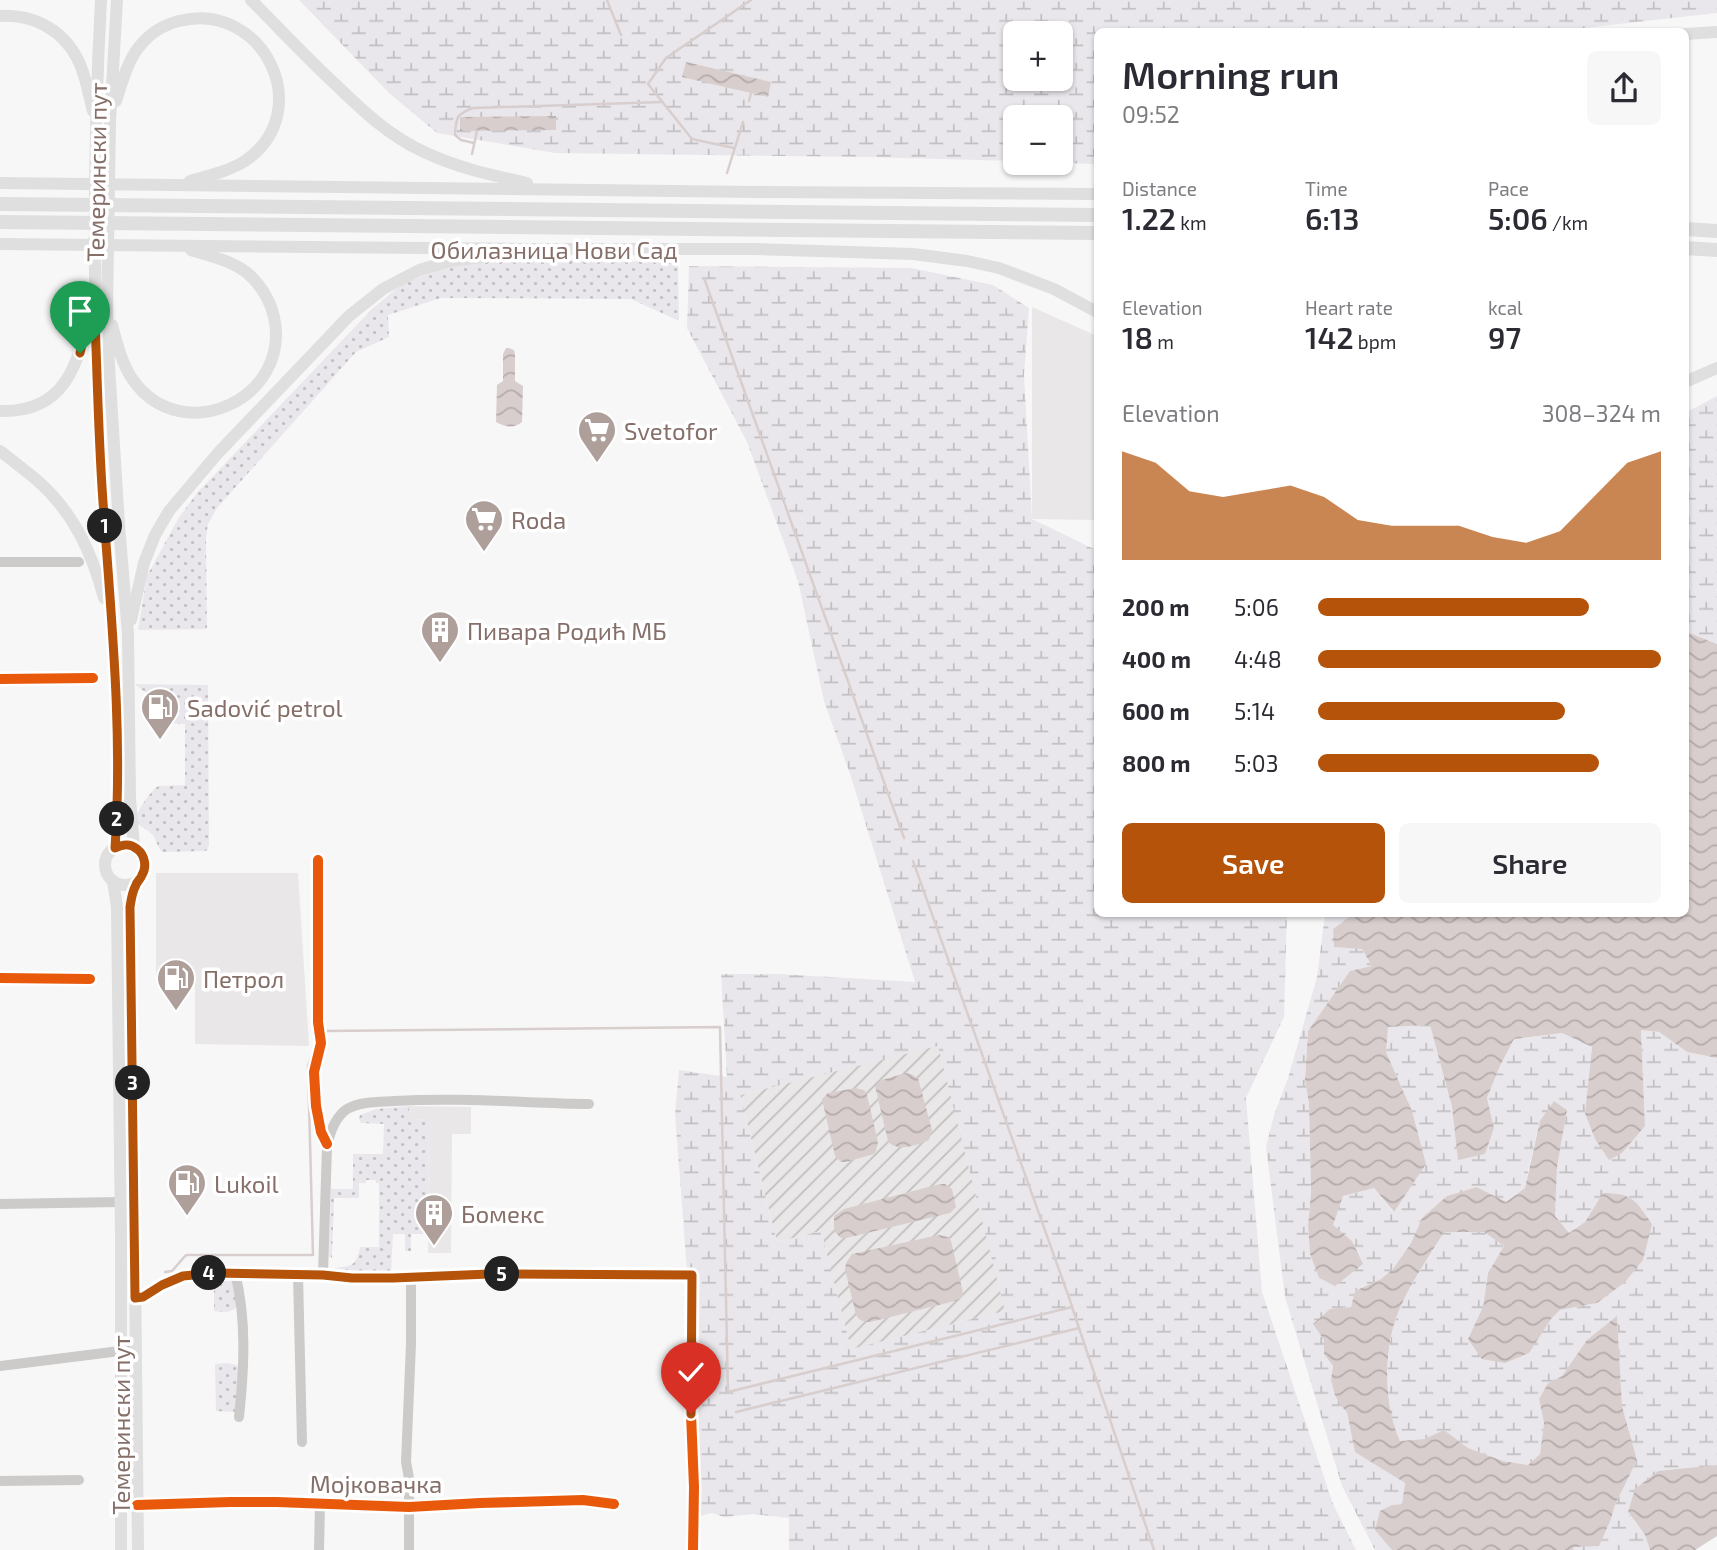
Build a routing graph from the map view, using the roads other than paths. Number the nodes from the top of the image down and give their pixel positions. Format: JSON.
{"nodes":[{"id":1,"x":101,"y":0,"type":"edge"},
{"id":2,"x":117,"y":0,"type":"edge"},
{"id":3,"x":251,"y":0,"type":"edge"},
{"id":4,"x":0,"y":16,"type":"edge"},
{"id":5,"x":1717,"y":32,"type":"edge"},
{"id":6,"x":1689,"y":34,"type":"edge"},
{"id":7,"x":110,"y":121,"type":"junction"},
{"id":8,"x":97,"y":128,"type":"junction"},
{"id":9,"x":0,"y":174,"type":"edge"},
{"id":10,"x":0,"y":183,"type":"edge"},
{"id":11,"x":38,"y":183,"type":"junction"},
{"id":12,"x":174,"y":185,"type":"junction"},
{"id":13,"x":553,"y":189,"type":"junction"},
{"id":14,"x":1094,"y":194,"type":"edge"},
{"id":15,"x":0,"y":204,"type":"edge"},
{"id":16,"x":1094,"y":215,"type":"edge"},
{"id":17,"x":0,"y":222,"type":"edge"},
{"id":18,"x":1689,"y":229,"type":"edge"},
{"id":19,"x":1717,"y":231,"type":"edge"},
{"id":20,"x":1094,"y":233,"type":"edge"},
{"id":21,"x":0,"y":244,"type":"edge"},
{"id":22,"x":30,"y":244,"type":"junction"},
{"id":23,"x":178,"y":245,"type":"junction"},
{"id":24,"x":1689,"y":248,"type":"edge"},
{"id":25,"x":529,"y":249,"type":"junction"},
{"id":26,"x":1717,"y":250,"type":"edge"},
{"id":27,"x":0,"y":252,"type":"edge"},
{"id":28,"x":94,"y":294,"type":"junction"},
{"id":29,"x":107,"y":308,"type":"junction"},
{"id":30,"x":1094,"y":310,"type":"edge"},
{"id":31,"x":1717,"y":368,"type":"edge"},
{"id":32,"x":1689,"y":380,"type":"edge"},
{"id":33,"x":0,"y":411,"type":"edge"},
{"id":34,"x":0,"y":451,"type":"edge"},
{"id":35,"x":0,"y":562,"type":"edge"},
{"id":36,"x":79,"y":562,"type":"dead end"},
{"id":37,"x":113,"y":628,"type":"junction"},
{"id":38,"x":128,"y":634,"type":"junction"},
{"id":39,"x":93,"y":678,"type":"dead end"},
{"id":40,"x":0,"y":679,"type":"edge"},
{"id":41,"x":134,"y":847,"type":"junction"},
{"id":42,"x":115,"y":848,"type":"junction"},
{"id":43,"x":318,"y":860,"type":"dead end"},
{"id":44,"x":113,"y":881,"type":"junction"},
{"id":45,"x":137,"y":882,"type":"junction"},
{"id":46,"x":0,"y":978,"type":"edge"},
{"id":47,"x":90,"y":979,"type":"dead end"},
{"id":48,"x":589,"y":1104,"type":"dead end"},
{"id":49,"x":327,"y":1144,"type":"junction"},
{"id":50,"x":121,"y":1202,"type":"junction"},
{"id":51,"x":0,"y":1204,"type":"edge"},
{"id":52,"x":235,"y":1273,"type":"junction"},
{"id":53,"x":298,"y":1275,"type":"junction"},
{"id":54,"x":323,"y":1275,"type":"junction"},
{"id":55,"x":411,"y":1277,"type":"junction"},
{"id":56,"x":135,"y":1298,"type":"junction"},
{"id":57,"x":135,"y":1350,"type":"junction"},
{"id":58,"x":120,"y":1351,"type":"junction"},
{"id":59,"x":0,"y":1366,"type":"edge"},
{"id":60,"x":239,"y":1417,"type":"dead end"},
{"id":61,"x":302,"y":1442,"type":"dead end"},
{"id":62,"x":0,"y":1480,"type":"edge"},
{"id":63,"x":79,"y":1480,"type":"dead end"},
{"id":64,"x":320,"y":1504,"type":"junction"},
{"id":65,"x":614,"y":1504,"type":"dead end"},
{"id":66,"x":137,"y":1505,"type":"junction"},
{"id":67,"x":409,"y":1507,"type":"junction"},
{"id":68,"x":121,"y":1550,"type":"edge"},
{"id":69,"x":138,"y":1550,"type":"edge"},
{"id":70,"x":318,"y":1550,"type":"edge"},
{"id":71,"x":410,"y":1550,"type":"edge"},
{"id":72,"x":693,"y":1550,"type":"edge"}],
"edges":[{"from":1,"to":8,"type":"main road","name":"Темерински пут"},
{"from":2,"to":7,"type":"main road","name":"Темерински пут"},
{"from":3,"to":13,"type":"main road"},
{"from":4,"to":8,"type":"main road"},
{"from":5,"to":6,"type":"main road"},
{"from":7,"to":12,"type":"main road"},
{"from":7,"to":29,"type":"main road","name":"Темерински пут"},
{"from":8,"to":28,"type":"main road","name":"Темерински пут"},
{"from":9,"to":11,"type":"main road"},
{"from":10,"to":11,"type":"main road"},
{"from":11,"to":12,"type":"main road"},
{"from":12,"to":13,"type":"main road"},
{"from":13,"to":14,"type":"main road"},
{"from":15,"to":16,"type":"highway"},
{"from":17,"to":20,"type":"highway"},
{"from":18,"to":19,"type":"highway"},
{"from":21,"to":22,"type":"main road","name":"Обилазница Нови Сад"},
{"from":22,"to":23,"type":"main road","name":"Обилазница Нови Сад"},
{"from":22,"to":27,"type":"main road"},
{"from":23,"to":25,"type":"main road","name":"Обилазница Нови Сад"},
{"from":23,"to":29,"type":"main road"},
{"from":24,"to":26,"type":"highway"},
{"from":25,"to":30,"type":"main road","name":"Обилазница Нови Сад"},
{"from":25,"to":38,"type":"main road"},
{"from":28,"to":33,"type":"main road"},
{"from":28,"to":37,"type":"main road","name":"Темерински пут"},
{"from":29,"to":38,"type":"main road","name":"Темерински пут"},
{"from":31,"to":32,"type":"main road"},
{"from":34,"to":37,"type":"main road"},
{"from":35,"to":36,"type":"street"},
{"from":37,"to":42,"type":"main road","name":"Темерински пут"},
{"from":38,"to":41,"type":"main road","name":"Темерински пут"},
{"from":39,"to":40,"type":"street"},
{"from":41,"to":42,"type":"main road"},
{"from":41,"to":45,"type":"main road"},
{"from":42,"to":44,"type":"main road"},
{"from":43,"to":49,"type":"street"},
{"from":44,"to":45,"type":"main road"},
{"from":44,"to":50,"type":"main road","name":"Темерински пут"},
{"from":45,"to":56,"type":"main road","name":"Темерински пут"},
{"from":46,"to":47,"type":"street"},
{"from":48,"to":49,"type":"street"},
{"from":49,"to":54,"type":"street"},
{"from":50,"to":51,"type":"street"},
{"from":50,"to":58,"type":"main road","name":"Темерински пут"},
{"from":52,"to":53,"type":"street"},
{"from":52,"to":56,"type":"street"},
{"from":52,"to":60,"type":"street"},
{"from":53,"to":54,"type":"street"},
{"from":53,"to":61,"type":"street"},
{"from":54,"to":55,"type":"street"},
{"from":55,"to":67,"type":"street"},
{"from":55,"to":72,"type":"street"},
{"from":56,"to":57,"type":"main road","name":"Темерински пут"},
{"from":57,"to":58,"type":"street"},
{"from":57,"to":66,"type":"main road","name":"Темерински пут"},
{"from":58,"to":59,"type":"street"},
{"from":58,"to":68,"type":"main road","name":"Темерински пут"},
{"from":62,"to":63,"type":"street"},
{"from":64,"to":66,"type":"street","name":"Мојковачка"},
{"from":64,"to":67,"type":"street","name":"Мојковачка"},
{"from":64,"to":70,"type":"street"},
{"from":65,"to":67,"type":"street","name":"Мојковачка"},
{"from":66,"to":69,"type":"main road","name":"Темерински пут"},
{"from":67,"to":71,"type":"street"}]}
